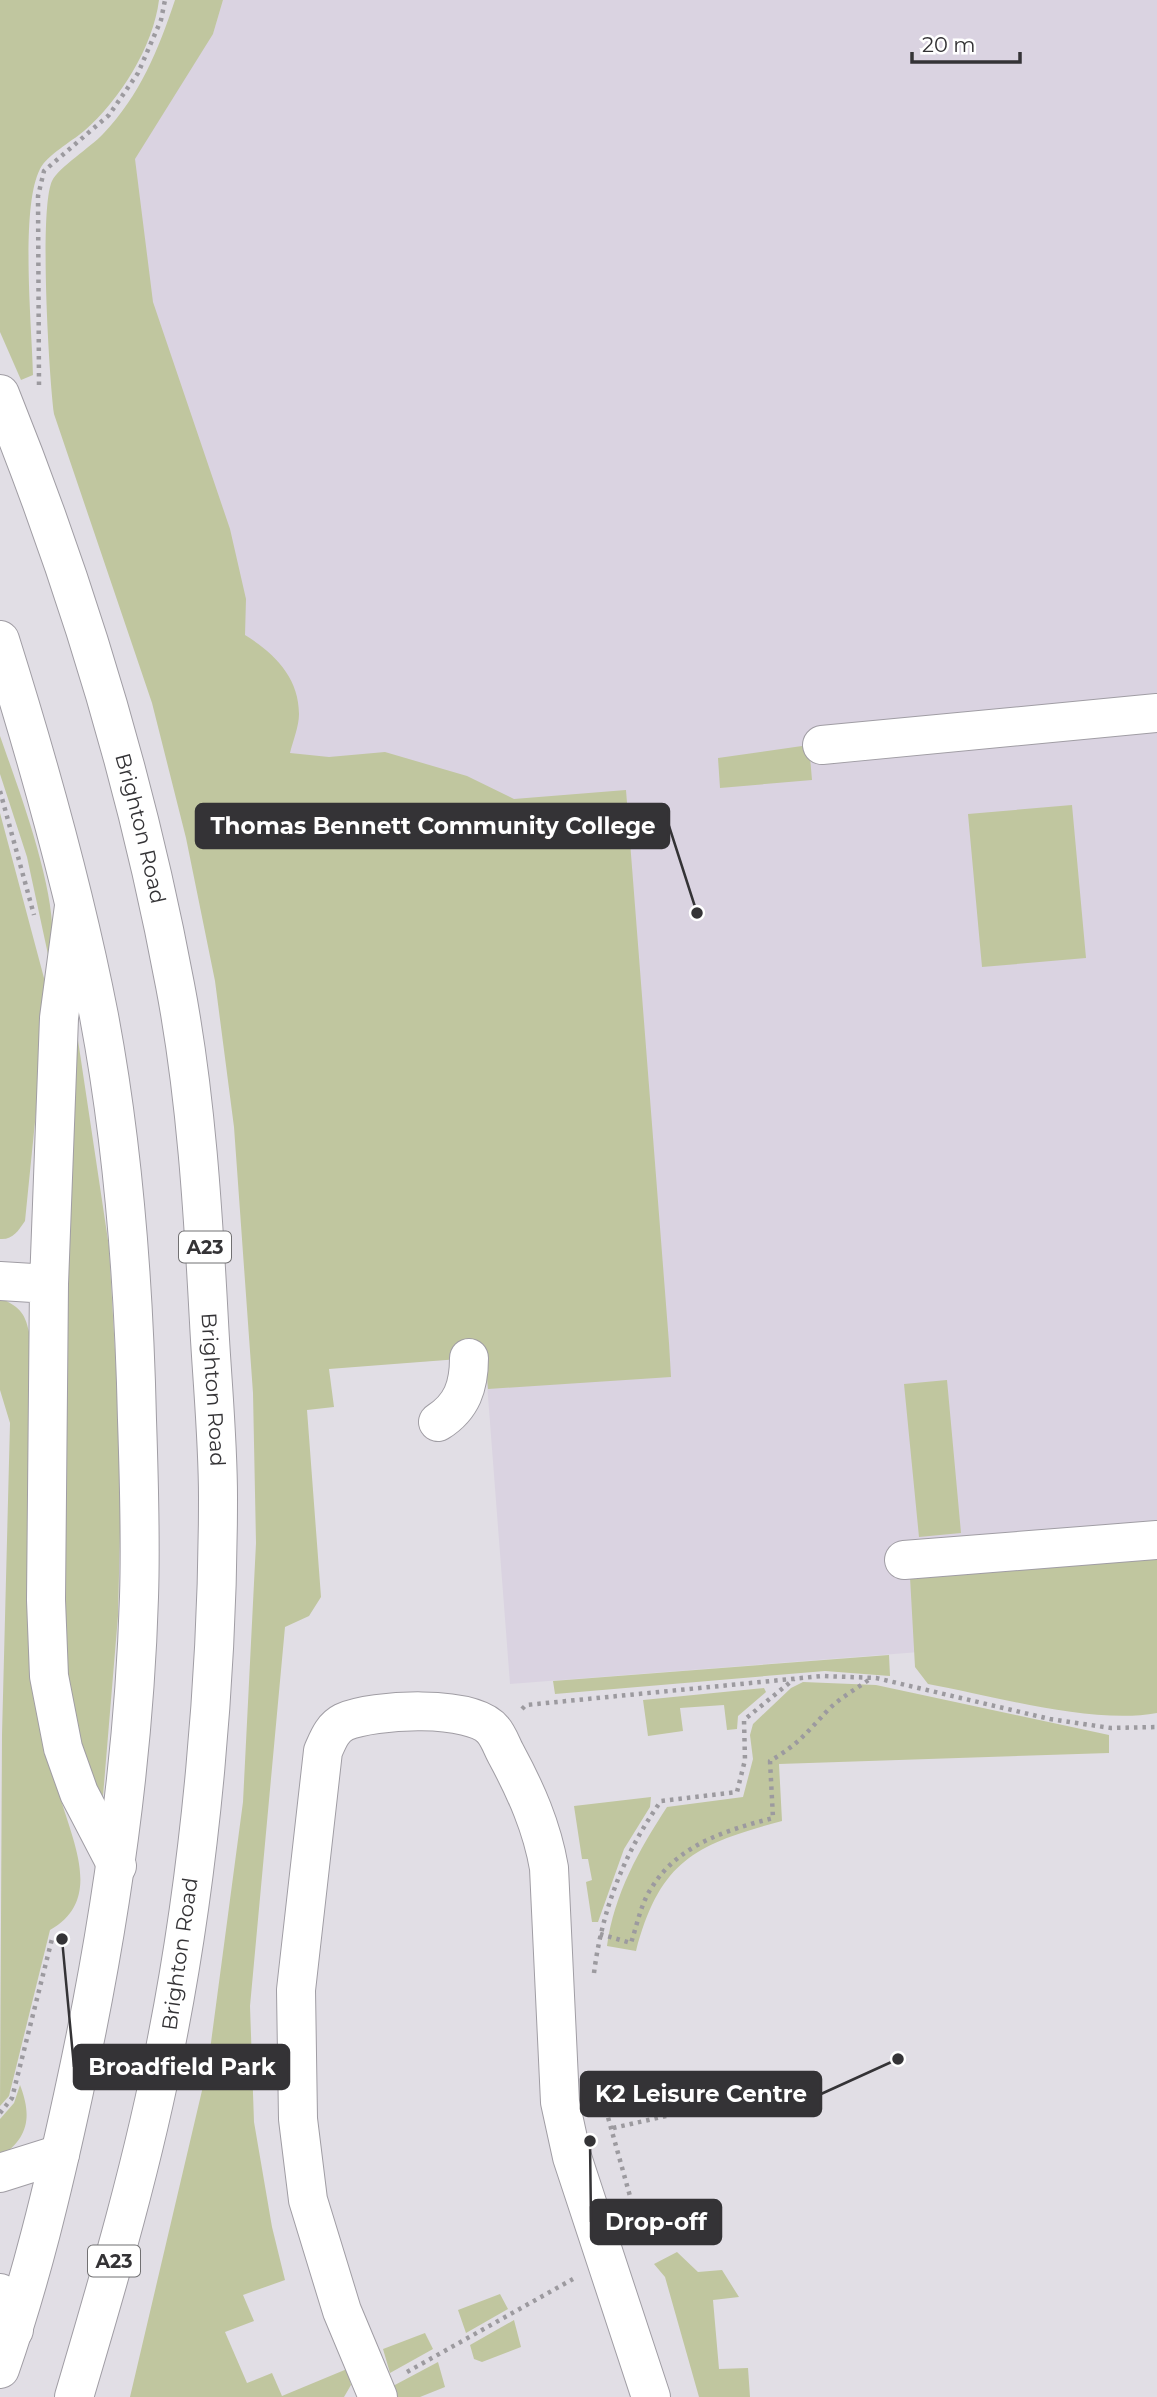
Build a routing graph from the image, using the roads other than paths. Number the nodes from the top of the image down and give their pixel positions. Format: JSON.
{"nodes":[{"id":1,"x":0,"y":394,"type":"edge"},
{"id":2,"x":0,"y":640,"type":"edge"},
{"id":3,"x":1157,"y":713,"type":"edge"},
{"id":4,"x":822,"y":745,"type":"dead end"},
{"id":5,"x":75,"y":900,"type":"junction"},
{"id":6,"x":0,"y":1281,"type":"edge"},
{"id":7,"x":49,"y":1284,"type":"junction"},
{"id":8,"x":469,"y":1358,"type":"dead end"},
{"id":9,"x":438,"y":1422,"type":"dead end"},
{"id":10,"x":1157,"y":1540,"type":"edge"},
{"id":11,"x":904,"y":1560,"type":"dead end"},
{"id":12,"x":117,"y":1866,"type":"junction"},
{"id":13,"x":60,"y":2154,"type":"junction"},
{"id":14,"x":0,"y":2173,"type":"edge"},
{"id":15,"x":0,"y":2293,"type":"edge"},
{"id":16,"x":14,"y":2330,"type":"junction"},
{"id":17,"x":0,"y":2369,"type":"edge"},
{"id":18,"x":377,"y":2393,"type":"edge"},
{"id":19,"x":74,"y":2397,"type":"edge"},
{"id":20,"x":651,"y":2397,"type":"edge"}],
"edges":[{"from":1,"to":19,"type":"main road","name":"Brighton Road","number":"A23"},
{"from":2,"to":5,"type":"main road"},
{"from":3,"to":4,"type":"main road"},
{"from":5,"to":7,"type":"main road"},
{"from":5,"to":12,"type":"main road"},
{"from":6,"to":7,"type":"main road"},
{"from":7,"to":12,"type":"main road"},
{"from":8,"to":9,"type":"main road"},
{"from":10,"to":11,"type":"main road"},
{"from":12,"to":13,"type":"main road"},
{"from":13,"to":14,"type":"main road"},
{"from":13,"to":16,"type":"main road"},
{"from":15,"to":16,"type":"main road"},
{"from":16,"to":17,"type":"main road"},
{"from":18,"to":20,"type":"main road"}]}
